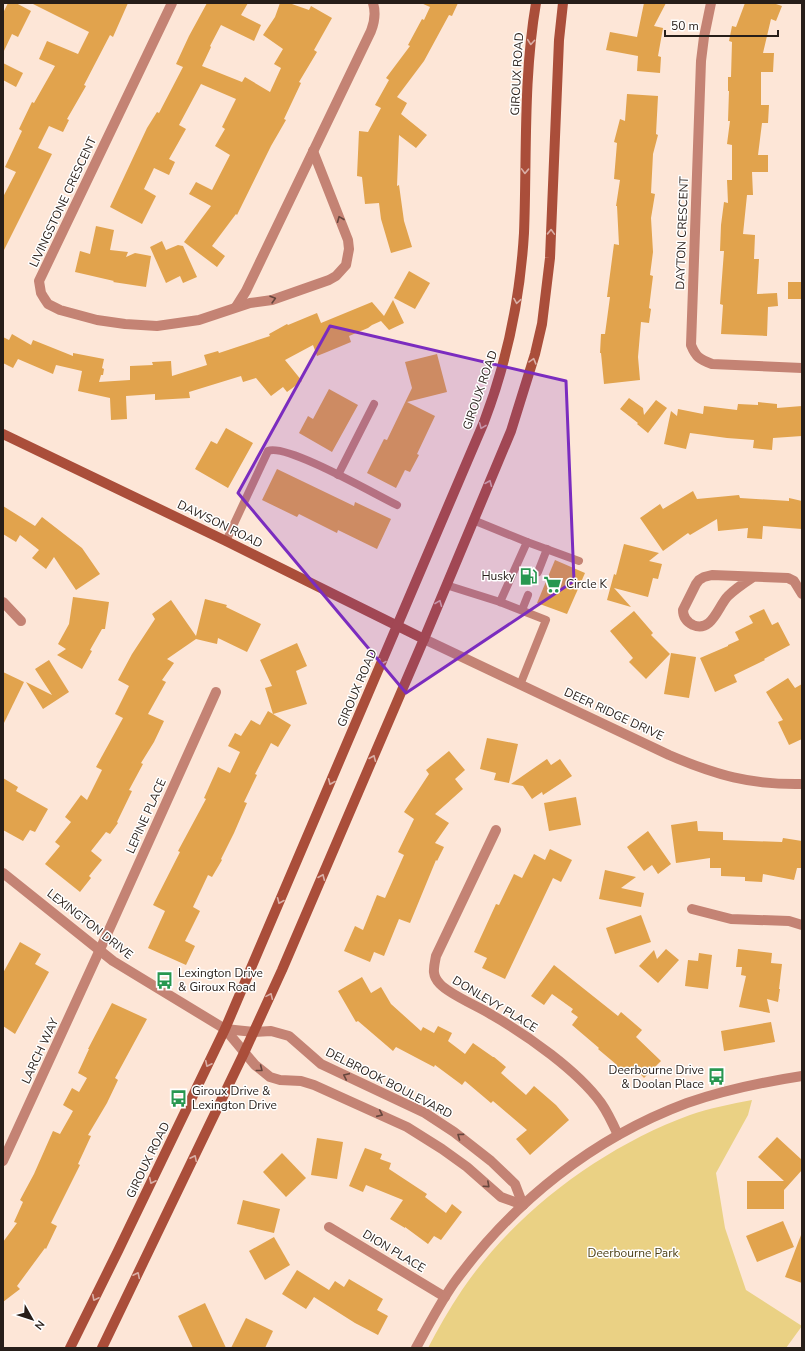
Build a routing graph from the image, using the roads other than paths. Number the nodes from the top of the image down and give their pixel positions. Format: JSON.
{"nodes":[{"id":1,"x":172,"y":3,"type":"edge"},
{"id":2,"x":373,"y":3,"type":"edge"},
{"id":3,"x":536,"y":3,"type":"edge"},
{"id":4,"x":563,"y":3,"type":"edge"},
{"id":5,"x":711,"y":3,"type":"edge"},
{"id":6,"x":313,"y":151,"type":"junction"},
{"id":7,"x":236,"y":307,"type":"junction"},
{"id":8,"x":802,"y":368,"type":"edge"},
{"id":9,"x":374,"y":404,"type":"dead end"},
{"id":10,"x":3,"y":434,"type":"edge"},
{"id":11,"x":338,"y":475,"type":"junction"},
{"id":12,"x":397,"y":505,"type":"dead end"},
{"id":13,"x":473,"y":520,"type":"junction"},
{"id":14,"x":226,"y":541,"type":"junction"},
{"id":15,"x":527,"y":542,"type":"junction"},
{"id":16,"x":547,"y":549,"type":"junction"},
{"id":17,"x":579,"y":561,"type":"dead end"},
{"id":18,"x":538,"y":572,"type":"dead end"},
{"id":19,"x":753,"y":577,"type":"junction"},
{"id":20,"x":446,"y":585,"type":"junction"},
{"id":21,"x":802,"y":594,"type":"edge"},
{"id":22,"x":528,"y":595,"type":"dead end"},
{"id":23,"x":3,"y":602,"type":"edge"},
{"id":24,"x":500,"y":602,"type":"junction"},
{"id":25,"x":522,"y":610,"type":"junction"},
{"id":26,"x":21,"y":621,"type":"dead end"},
{"id":27,"x":398,"y":626,"type":"junction"},
{"id":28,"x":424,"y":639,"type":"junction"},
{"id":29,"x":520,"y":684,"type":"junction"},
{"id":30,"x":216,"y":692,"type":"dead end"},
{"id":31,"x":802,"y":784,"type":"edge"},
{"id":32,"x":496,"y":830,"type":"dead end"},
{"id":33,"x":3,"y":873,"type":"edge"},
{"id":34,"x":692,"y":909,"type":"dead end"},
{"id":35,"x":802,"y":925,"type":"edge"},
{"id":36,"x":100,"y":951,"type":"junction"},
{"id":37,"x":225,"y":1029,"type":"junction"},
{"id":38,"x":254,"y":1032,"type":"junction"},
{"id":39,"x":244,"y":1053,"type":"junction"},
{"id":40,"x":802,"y":1076,"type":"edge"},
{"id":41,"x":618,"y":1135,"type":"junction"},
{"id":42,"x":3,"y":1161,"type":"edge"},
{"id":43,"x":523,"y":1205,"type":"junction"},
{"id":44,"x":329,"y":1227,"type":"dead end"},
{"id":45,"x":445,"y":1296,"type":"junction"},
{"id":46,"x":70,"y":1348,"type":"edge"},
{"id":47,"x":102,"y":1348,"type":"edge"},
{"id":48,"x":416,"y":1348,"type":"edge"}],
"edges":[{"from":1,"to":7,"type":"street","name":"LIVINGSTONE CRESCENT"},
{"from":2,"to":6,"type":"street"},
{"from":3,"to":27,"type":"main road","name":"GIROUX ROAD","one_way":true},
{"from":13,"to":4,"type":"main road","one_way":true},
{"from":5,"to":8,"type":"street","name":"DAYTON CRESCENT"},
{"from":6,"to":7,"type":"street"},
{"from":7,"to":6,"type":"street","name":"LIVINGSTONE CRESCENT","one_way":true},
{"from":9,"to":11,"type":"lane"},
{"from":10,"to":14,"type":"main road","name":"DAWSON ROAD"},
{"from":11,"to":12,"type":"lane"},
{"from":11,"to":14,"type":"lane"},
{"from":13,"to":15,"type":"lane"},
{"from":13,"to":20,"type":"main road"},
{"from":14,"to":27,"type":"main road","name":"DAWSON ROAD"},
{"from":15,"to":16,"type":"lane"},
{"from":15,"to":24,"type":"lane"},
{"from":16,"to":17,"type":"lane"},
{"from":16,"to":18,"type":"lane"},
{"from":19,"to":19,"type":"street"},
{"from":19,"to":21,"type":"street"},
{"from":20,"to":24,"type":"lane"},
{"from":28,"to":20,"type":"main road","one_way":true},
{"from":22,"to":25,"type":"lane"},
{"from":23,"to":26,"type":"street"},
{"from":24,"to":25,"type":"lane"},
{"from":25,"to":29,"type":"lane"},
{"from":27,"to":28,"type":"main road","name":"DAWSON ROAD"},
{"from":27,"to":37,"type":"main road","name":"GIROUX ROAD","one_way":true},
{"from":28,"to":29,"type":"street","name":"DEER RIDGE DRIVE"},
{"from":38,"to":28,"type":"main road","one_way":true},
{"from":29,"to":31,"type":"street","name":"DEER RIDGE DRIVE"},
{"from":30,"to":36,"type":"street","name":"LEPINE PLACE"},
{"from":32,"to":41,"type":"street","name":"DONLEVY PLACE"},
{"from":33,"to":36,"type":"street","name":"LEXINGTON DRIVE"},
{"from":34,"to":35,"type":"street"},
{"from":36,"to":37,"type":"street","name":"LEXINGTON DRIVE"},
{"from":36,"to":42,"type":"street","name":"LARCH WAY"},
{"from":37,"to":38,"type":"street","name":"DELBROOK BOULEVARD"},
{"from":37,"to":39,"type":"street"},
{"from":37,"to":46,"type":"main road","name":"GIROUX ROAD","one_way":true},
{"from":38,"to":39,"type":"main road"},
{"from":43,"to":38,"type":"street","name":"DELBROOK BOULEVARD","one_way":true},
{"from":39,"to":43,"type":"street","one_way":true},
{"from":47,"to":39,"type":"main road","one_way":true},
{"from":40,"to":41,"type":"street"},
{"from":41,"to":43,"type":"street"},
{"from":43,"to":45,"type":"street"},
{"from":44,"to":45,"type":"street","name":"DION PLACE"},
{"from":45,"to":48,"type":"street"}]}
